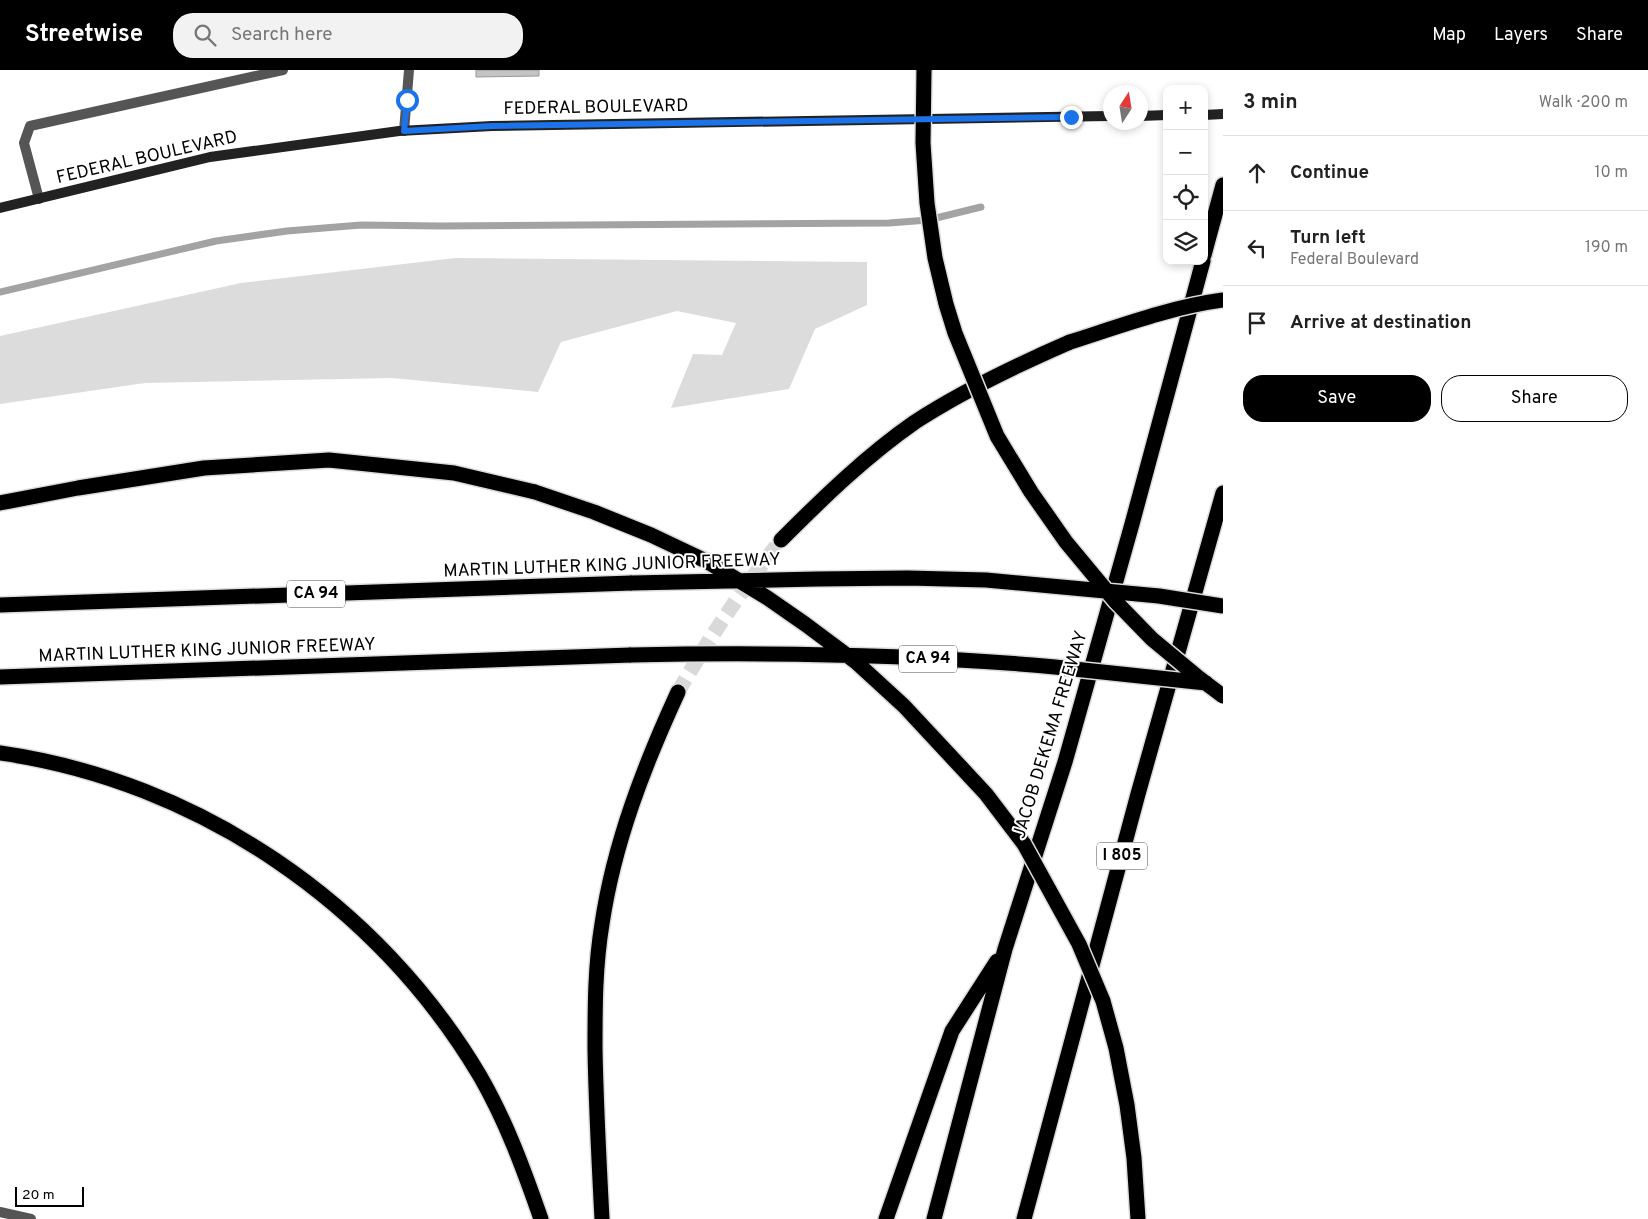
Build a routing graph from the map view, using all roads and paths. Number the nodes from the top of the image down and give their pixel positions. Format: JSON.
{"nodes":[{"id":1,"x":283,"y":70,"type":"edge"},
{"id":2,"x":409,"y":70,"type":"edge"},
{"id":3,"x":924,"y":70,"type":"edge"},
{"id":4,"x":1208,"y":114,"type":"edge"},
{"id":5,"x":1223,"y":114,"type":"edge"},
{"id":6,"x":1163,"y":115,"type":"edge"},
{"id":7,"x":1103,"y":116,"type":"edge"},
{"id":8,"x":1148,"y":116,"type":"edge"},
{"id":9,"x":404,"y":131,"type":"junction"},
{"id":10,"x":1223,"y":185,"type":"edge"},
{"id":11,"x":39,"y":199,"type":"junction"},
{"id":12,"x":0,"y":208,"type":"edge"},
{"id":13,"x":1208,"y":240,"type":"edge"},
{"id":14,"x":1202,"y":265,"type":"edge"},
{"id":15,"x":1223,"y":300,"type":"edge"},
{"id":16,"x":1223,"y":493,"type":"edge"},
{"id":17,"x":0,"y":503,"type":"edge"},
{"id":18,"x":781,"y":540,"type":"tunnel mouth"},
{"id":19,"x":0,"y":605,"type":"edge"},
{"id":20,"x":1223,"y":606,"type":"edge"},
{"id":21,"x":0,"y":677,"type":"edge"},
{"id":22,"x":1223,"y":685,"type":"edge"},
{"id":23,"x":678,"y":692,"type":"tunnel mouth"},
{"id":24,"x":1223,"y":696,"type":"edge"},
{"id":25,"x":0,"y":753,"type":"edge"},
{"id":26,"x":1005,"y":949,"type":"junction"},
{"id":27,"x":0,"y":1212,"type":"edge"},
{"id":28,"x":31,"y":1219,"type":"edge"},
{"id":29,"x":541,"y":1219,"type":"edge"},
{"id":30,"x":602,"y":1219,"type":"edge"},
{"id":31,"x":886,"y":1219,"type":"edge"},
{"id":32,"x":934,"y":1219,"type":"edge"},
{"id":33,"x":1024,"y":1219,"type":"edge"},
{"id":34,"x":1138,"y":1219,"type":"edge"}],
"edges":[{"from":1,"to":11,"type":"street"},
{"from":2,"to":9,"type":"street"},
{"from":3,"to":24,"type":"highway","bridge":true},
{"from":4,"to":5,"type":"main road"},
{"from":6,"to":8,"type":"main road"},
{"from":7,"to":9,"type":"main road","name":"FEDERAL BOULEVARD"},
{"from":9,"to":11,"type":"main road","name":"FEDERAL BOULEVARD"},
{"from":10,"to":13,"type":"highway"},
{"from":11,"to":12,"type":"main road","name":"FEDERAL BOULEVARD"},
{"from":14,"to":26,"type":"highway","name":"JACOB DEKEMA FREEWAY"},
{"from":15,"to":18,"type":"highway","bridge":true},
{"from":16,"to":33,"type":"highway","number":"I 805"},
{"from":17,"to":34,"type":"highway","bridge":true},
{"from":19,"to":20,"type":"highway","name":"MARTIN LUTHER KING JUNIOR FREEWAY","number":"CA 94","bridge":true},
{"from":21,"to":22,"type":"highway","name":"MARTIN LUTHER KING JUNIOR FREEWAY","number":"CA 94","bridge":true},
{"from":23,"to":30,"type":"highway"},
{"from":25,"to":29,"type":"highway"},
{"from":26,"to":31,"type":"highway"},
{"from":26,"to":32,"type":"highway","name":"JACOB DEKEMA FREEWAY"},
{"from":27,"to":28,"type":"street"}]}
